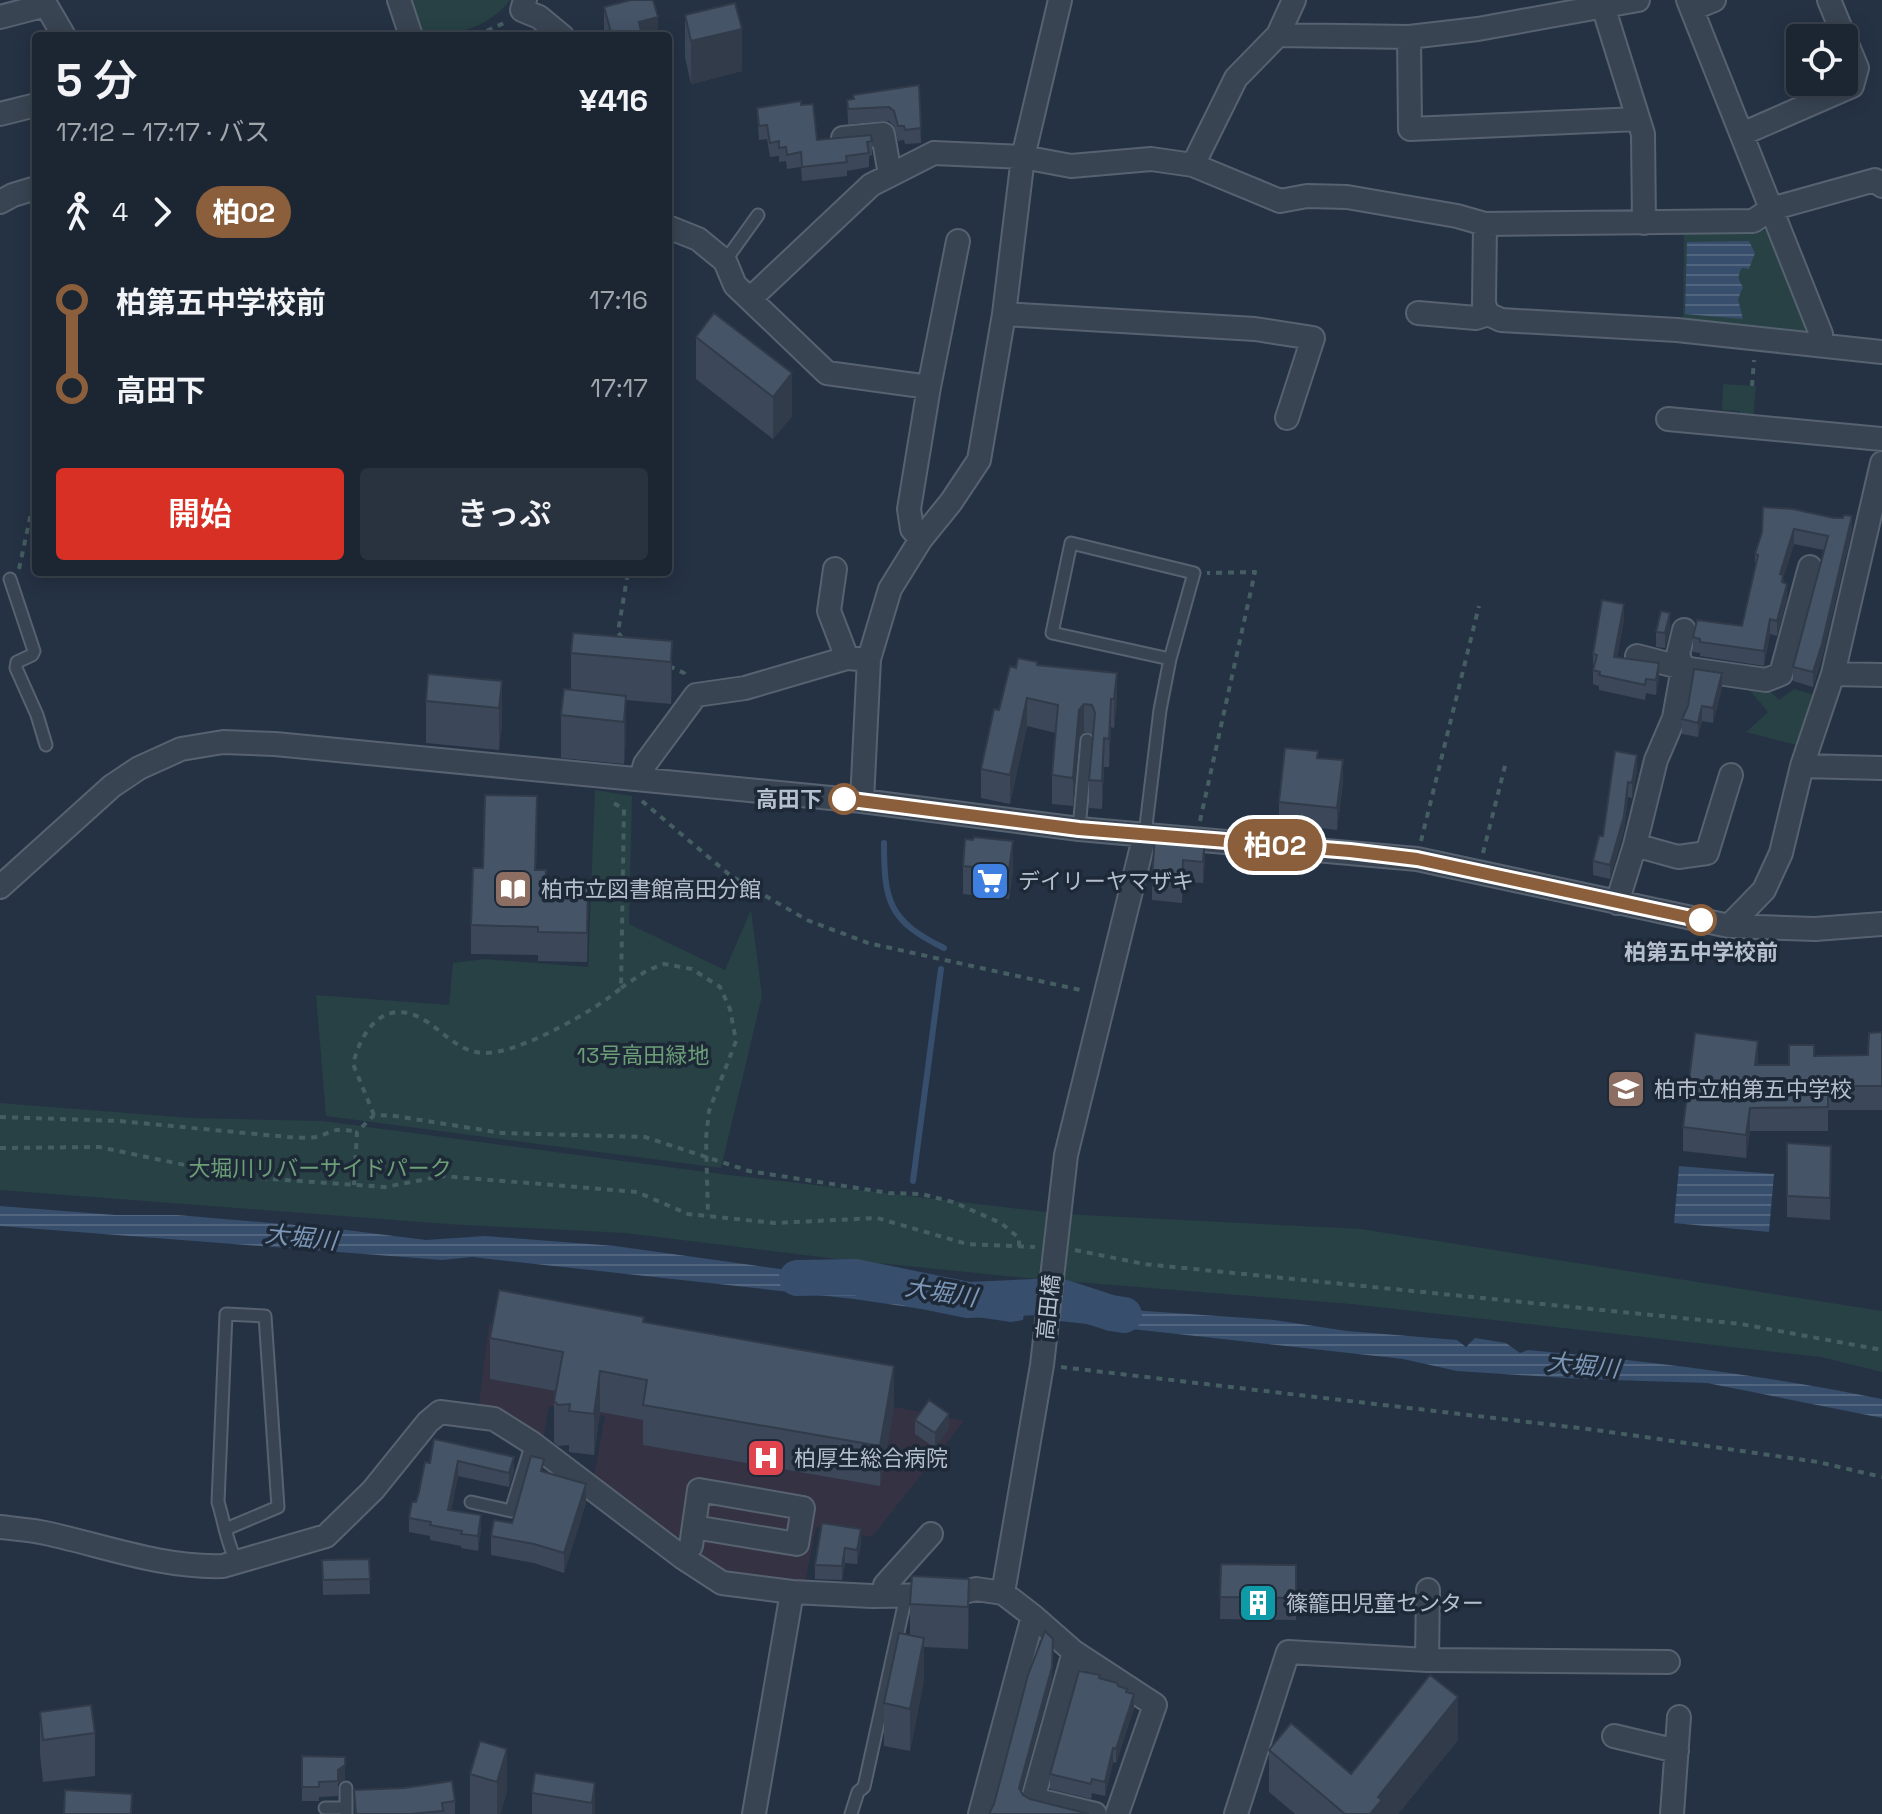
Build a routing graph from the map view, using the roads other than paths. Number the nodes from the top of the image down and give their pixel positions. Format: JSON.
{"nodes":[{"id":1,"x":399,"y":0,"type":"edge"},
{"id":2,"x":1060,"y":0,"type":"edge"},
{"id":3,"x":1294,"y":0,"type":"edge"},
{"id":4,"x":1638,"y":0,"type":"edge"},
{"id":5,"x":1714,"y":0,"type":"edge"},
{"id":6,"x":1829,"y":0,"type":"edge"},
{"id":7,"x":44,"y":3,"type":"edge"},
{"id":8,"x":1690,"y":5,"type":"edge"},
{"id":9,"x":1603,"y":6,"type":"junction"},
{"id":10,"x":526,"y":7,"type":"edge"},
{"id":11,"x":0,"y":17,"type":"edge"},
{"id":12,"x":62,"y":32,"type":"edge"},
{"id":13,"x":410,"y":32,"type":"edge"},
{"id":14,"x":557,"y":32,"type":"edge"},
{"id":15,"x":1278,"y":35,"type":"junction"},
{"id":16,"x":1409,"y":37,"type":"junction"},
{"id":17,"x":32,"y":106,"type":"edge"},
{"id":18,"x":0,"y":114,"type":"edge"},
{"id":19,"x":1638,"y":119,"type":"junction"},
{"id":20,"x":1742,"y":134,"type":"junction"},
{"id":21,"x":830,"y":140,"type":"edge"},
{"id":22,"x":1023,"y":157,"type":"junction"},
{"id":23,"x":1193,"y":165,"type":"junction"},
{"id":24,"x":890,"y":175,"type":"junction"},
{"id":25,"x":1882,"y":186,"type":"edge"},
{"id":26,"x":32,"y":189,"type":"edge"},
{"id":27,"x":4,"y":194,"type":"edge"},
{"id":28,"x":1771,"y":209,"type":"junction"},
{"id":29,"x":758,"y":215,"type":"dead end"},
{"id":30,"x":1644,"y":223,"type":"junction"},
{"id":31,"x":1485,"y":224,"type":"junction"},
{"id":32,"x":672,"y":229,"type":"edge"},
{"id":33,"x":958,"y":241,"type":"dead end"},
{"id":34,"x":725,"y":261,"type":"junction"},
{"id":35,"x":750,"y":299,"type":"junction"},
{"id":36,"x":1418,"y":313,"type":"dead end"},
{"id":37,"x":1004,"y":314,"type":"junction"},
{"id":38,"x":1488,"y":314,"type":"junction"},
{"id":39,"x":1822,"y":344,"type":"junction"},
{"id":40,"x":1882,"y":352,"type":"edge"},
{"id":41,"x":929,"y":387,"type":"junction"},
{"id":42,"x":1287,"y":418,"type":"dead end"},
{"id":43,"x":1668,"y":419,"type":"dead end"},
{"id":44,"x":1882,"y":439,"type":"edge"},
{"id":45,"x":1882,"y":463,"type":"edge"},
{"id":46,"x":921,"y":539,"type":"junction"},
{"id":47,"x":1810,"y":567,"type":"dead end"},
{"id":48,"x":835,"y":569,"type":"dead end"},
{"id":49,"x":10,"y":579,"type":"road end"},
{"id":50,"x":1684,"y":630,"type":"dead end"},
{"id":51,"x":1637,"y":656,"type":"dead end"},
{"id":52,"x":858,"y":658,"type":"junction"},
{"id":53,"x":1170,"y":659,"type":"junction"},
{"id":54,"x":1683,"y":668,"type":"junction"},
{"id":55,"x":1833,"y":674,"type":"junction"},
{"id":56,"x":1882,"y":675,"type":"edge"},
{"id":57,"x":1087,"y":740,"type":"dead end"},
{"id":58,"x":46,"y":745,"type":"dead end"},
{"id":59,"x":1802,"y":766,"type":"junction"},
{"id":60,"x":1882,"y":768,"type":"edge"},
{"id":61,"x":1731,"y":775,"type":"dead end"},
{"id":62,"x":628,"y":781,"type":"junction"},
{"id":63,"x":862,"y":801,"type":"junction"},
{"id":64,"x":1079,"y":829,"type":"junction"},
{"id":65,"x":1145,"y":834,"type":"junction"},
{"id":66,"x":1635,"y":845,"type":"junction"},
{"id":67,"x":0,"y":887,"type":"edge"},
{"id":68,"x":1617,"y":903,"type":"junction"},
{"id":69,"x":1882,"y":924,"type":"edge"},
{"id":70,"x":1729,"y":926,"type":"junction"},
{"id":71,"x":532,"y":1443,"type":"junction"},
{"id":72,"x":471,"y":1502,"type":"dead end"},
{"id":73,"x":0,"y":1527,"type":"edge"},
{"id":74,"x":694,"y":1527,"type":"junction"},
{"id":75,"x":226,"y":1529,"type":"junction"},
{"id":76,"x":931,"y":1534,"type":"dead end"},
{"id":77,"x":682,"y":1557,"type":"junction"},
{"id":78,"x":237,"y":1562,"type":"junction"},
{"id":79,"x":1428,"y":1590,"type":"dead end"},
{"id":80,"x":792,"y":1592,"type":"junction"},
{"id":81,"x":1003,"y":1593,"type":"junction"},
{"id":82,"x":896,"y":1596,"type":"junction"},
{"id":83,"x":1033,"y":1616,"type":"junction"},
{"id":84,"x":1074,"y":1652,"type":"junction"},
{"id":85,"x":1427,"y":1660,"type":"junction"},
{"id":86,"x":1668,"y":1662,"type":"dead end"},
{"id":87,"x":1679,"y":1717,"type":"dead end"},
{"id":88,"x":1614,"y":1736,"type":"dead end"},
{"id":89,"x":1677,"y":1751,"type":"junction"},
{"id":90,"x":346,"y":1788,"type":"dead end"},
{"id":91,"x":325,"y":1808,"type":"dead end"},
{"id":92,"x":345,"y":1811,"type":"edge"},
{"id":93,"x":754,"y":1814,"type":"edge"},
{"id":94,"x":851,"y":1814,"type":"edge"},
{"id":95,"x":980,"y":1814,"type":"edge"},
{"id":96,"x":1095,"y":1814,"type":"edge"},
{"id":97,"x":1117,"y":1814,"type":"edge"},
{"id":98,"x":1236,"y":1814,"type":"edge"},
{"id":99,"x":1672,"y":1814,"type":"edge"}],
"edges":[{"from":1,"to":13,"type":"street"},
{"from":2,"to":22,"type":"street"},
{"from":3,"to":15,"type":"street"},
{"from":4,"to":9,"type":"street"},
{"from":5,"to":8,"type":"street"},
{"from":6,"to":20,"type":"street"},
{"from":7,"to":11,"type":"street"},
{"from":7,"to":12,"type":"street"},
{"from":8,"to":20,"type":"street"},
{"from":9,"to":16,"type":"street"},
{"from":9,"to":19,"type":"street"},
{"from":10,"to":14,"type":"street"},
{"from":15,"to":16,"type":"street"},
{"from":15,"to":23,"type":"street"},
{"from":16,"to":19,"type":"street"},
{"from":17,"to":18,"type":"street"},
{"from":19,"to":30,"type":"street"},
{"from":20,"to":28,"type":"street"},
{"from":21,"to":24,"type":"street"},
{"from":22,"to":23,"type":"street"},
{"from":22,"to":24,"type":"street"},
{"from":22,"to":37,"type":"street"},
{"from":23,"to":31,"type":"street"},
{"from":24,"to":35,"type":"street"},
{"from":25,"to":28,"type":"street"},
{"from":26,"to":27,"type":"street"},
{"from":28,"to":30,"type":"street"},
{"from":28,"to":39,"type":"street"},
{"from":29,"to":34,"type":"lane"},
{"from":30,"to":31,"type":"street"},
{"from":31,"to":38,"type":"street"},
{"from":32,"to":34,"type":"street"},
{"from":33,"to":41,"type":"street"},
{"from":34,"to":35,"type":"street"},
{"from":35,"to":41,"type":"street"},
{"from":36,"to":38,"type":"street"},
{"from":37,"to":42,"type":"street"},
{"from":37,"to":46,"type":"street"},
{"from":38,"to":39,"type":"street"},
{"from":39,"to":40,"type":"street"},
{"from":41,"to":46,"type":"street"},
{"from":43,"to":44,"type":"street"},
{"from":45,"to":55,"type":"street"},
{"from":46,"to":52,"type":"street"},
{"from":47,"to":54,"type":"street"},
{"from":48,"to":52,"type":"street"},
{"from":49,"to":58,"type":"lane"},
{"from":50,"to":54,"type":"street"},
{"from":51,"to":54,"type":"street"},
{"from":52,"to":62,"type":"street"},
{"from":52,"to":63,"type":"street"},
{"from":53,"to":53,"type":"lane"},
{"from":53,"to":65,"type":"lane"},
{"from":54,"to":66,"type":"street"},
{"from":55,"to":56,"type":"street"},
{"from":55,"to":59,"type":"street"},
{"from":57,"to":64,"type":"lane"},
{"from":59,"to":60,"type":"street"},
{"from":59,"to":70,"type":"street"},
{"from":61,"to":66,"type":"street"},
{"from":62,"to":63,"type":"street"},
{"from":62,"to":67,"type":"street"},
{"from":63,"to":64,"type":"street"},
{"from":64,"to":65,"type":"street"},
{"from":65,"to":68,"type":"street"},
{"from":65,"to":81,"type":"street","name":"高田橋"},
{"from":66,"to":68,"type":"street"},
{"from":68,"to":70,"type":"street"},
{"from":69,"to":70,"type":"street"},
{"from":71,"to":72,"type":"lane"},
{"from":71,"to":77,"type":"street"},
{"from":71,"to":78,"type":"street"},
{"from":73,"to":78,"type":"street"},
{"from":74,"to":74,"type":"street"},
{"from":74,"to":77,"type":"street"},
{"from":75,"to":75,"type":"lane"},
{"from":75,"to":78,"type":"lane"},
{"from":76,"to":82,"type":"street"},
{"from":77,"to":80,"type":"street"},
{"from":79,"to":85,"type":"street"},
{"from":80,"to":82,"type":"street"},
{"from":80,"to":93,"type":"street"},
{"from":81,"to":82,"type":"street"},
{"from":81,"to":83,"type":"street"},
{"from":82,"to":94,"type":"lane"},
{"from":83,"to":84,"type":"street"},
{"from":83,"to":95,"type":"street"},
{"from":84,"to":96,"type":"street"},
{"from":84,"to":97,"type":"street"},
{"from":85,"to":86,"type":"street"},
{"from":85,"to":98,"type":"street"},
{"from":87,"to":89,"type":"street"},
{"from":88,"to":89,"type":"street"},
{"from":89,"to":99,"type":"street"},
{"from":90,"to":92,"type":"lane"},
{"from":91,"to":92,"type":"lane"}]}
